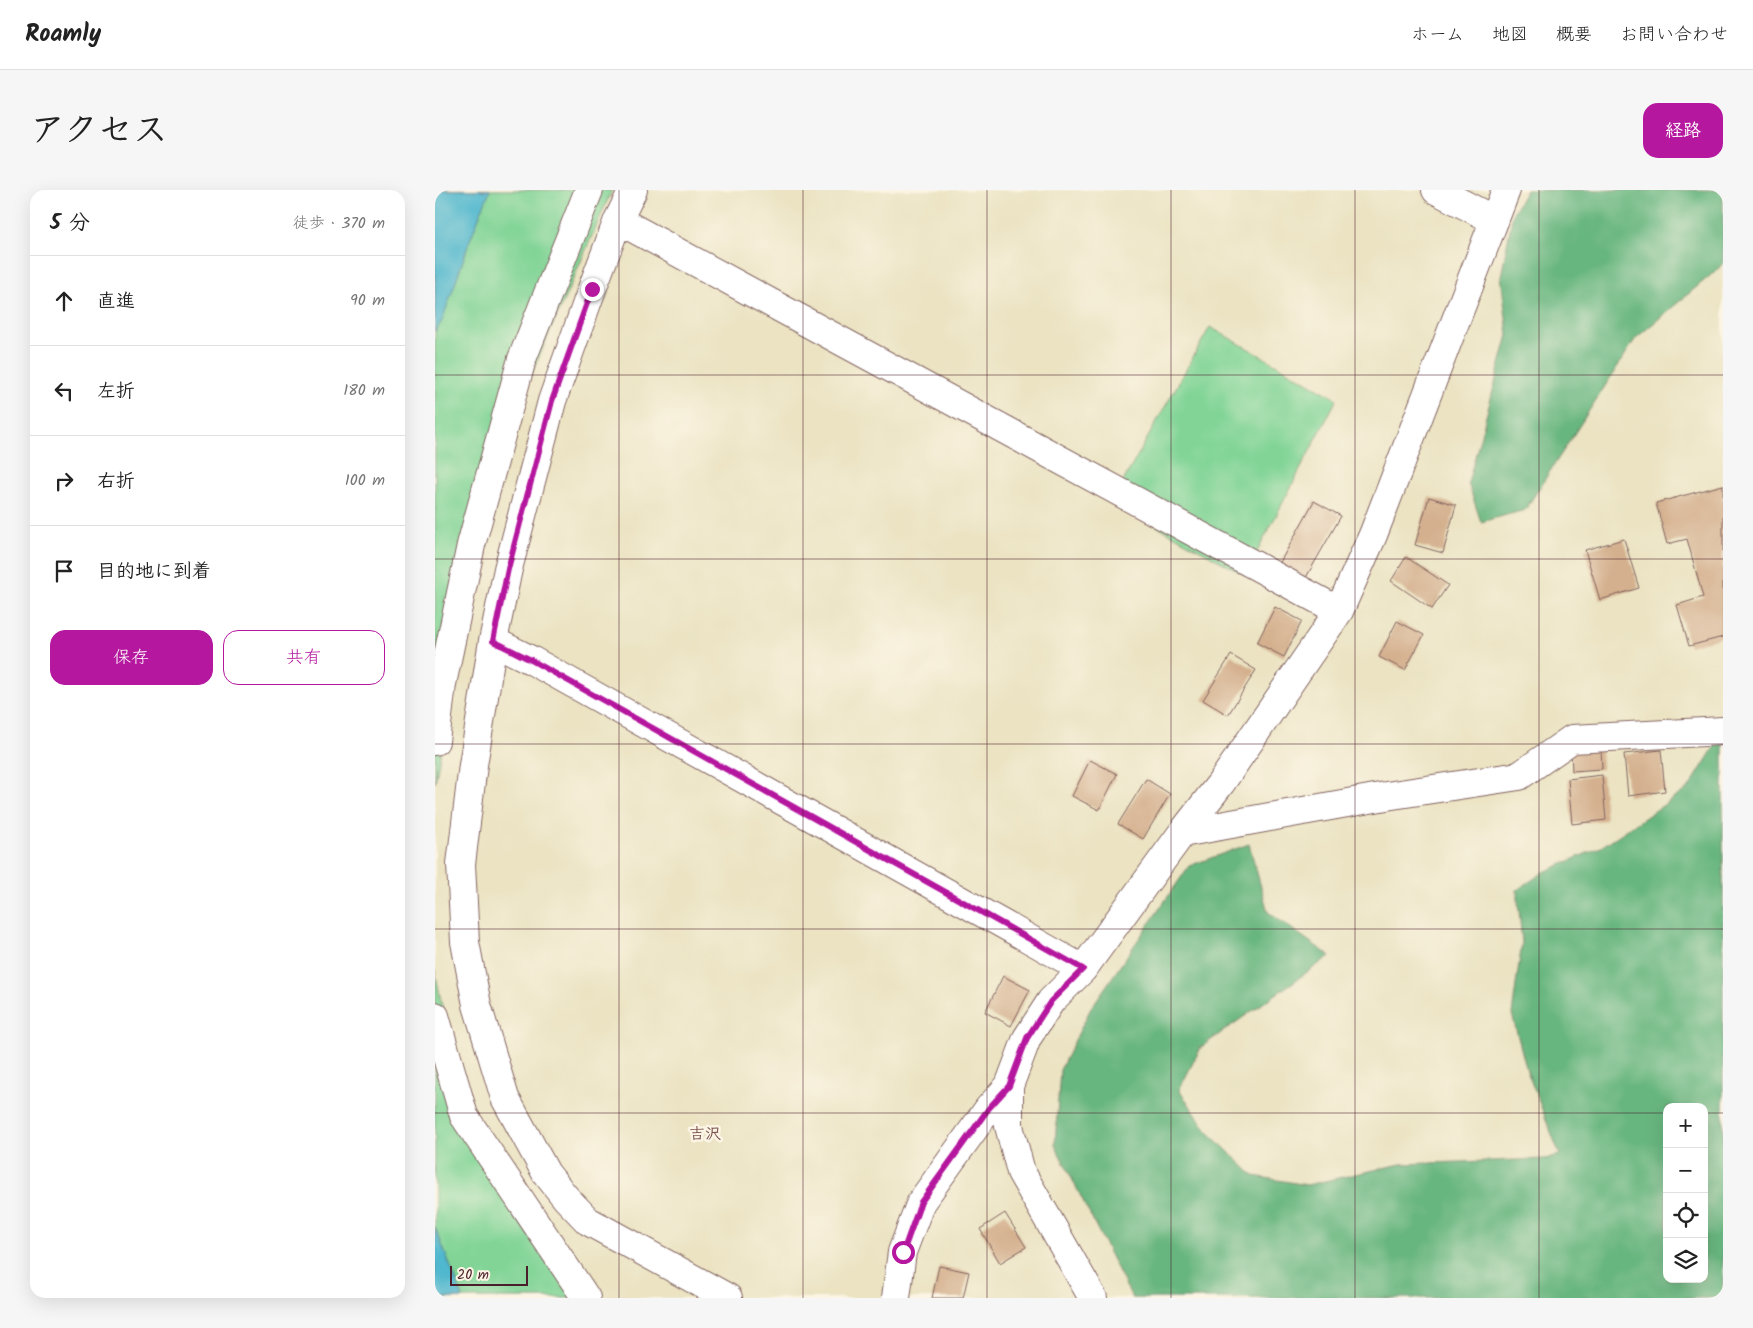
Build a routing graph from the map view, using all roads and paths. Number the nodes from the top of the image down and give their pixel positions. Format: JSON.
{"nodes":[{"id":1,"x":589,"y":190,"type":"edge"},
{"id":2,"x":633,"y":190,"type":"edge"},
{"id":3,"x":1436,"y":190,"type":"edge"},
{"id":4,"x":1506,"y":190,"type":"edge"},
{"id":5,"x":619,"y":220,"type":"junction"},
{"id":6,"x":1494,"y":220,"type":"junction"},
{"id":7,"x":1339,"y":611,"type":"junction"},
{"id":8,"x":493,"y":641,"type":"junction"},
{"id":9,"x":1723,"y":731,"type":"edge"},
{"id":10,"x":435,"y":741,"type":"edge"},
{"id":11,"x":1182,"y":833,"type":"junction"},
{"id":12,"x":1083,"y":969,"type":"junction"},
{"id":13,"x":435,"y":1016,"type":"edge"},
{"id":14,"x":1009,"y":1086,"type":"junction"},
{"id":15,"x":585,"y":1298,"type":"edge"},
{"id":16,"x":729,"y":1298,"type":"edge"},
{"id":17,"x":896,"y":1298,"type":"edge"},
{"id":18,"x":1093,"y":1298,"type":"edge"}],
"edges":[{"from":1,"to":10,"type":"street"},
{"from":2,"to":5,"type":"street"},
{"from":3,"to":6,"type":"street"},
{"from":4,"to":6,"type":"street"},
{"from":5,"to":7,"type":"street"},
{"from":5,"to":8,"type":"street"},
{"from":6,"to":7,"type":"street"},
{"from":7,"to":11,"type":"street"},
{"from":8,"to":12,"type":"street"},
{"from":8,"to":16,"type":"street"},
{"from":9,"to":11,"type":"street"},
{"from":11,"to":12,"type":"street"},
{"from":12,"to":14,"type":"street"},
{"from":13,"to":15,"type":"street"},
{"from":14,"to":17,"type":"street"},
{"from":14,"to":18,"type":"street"}]}
